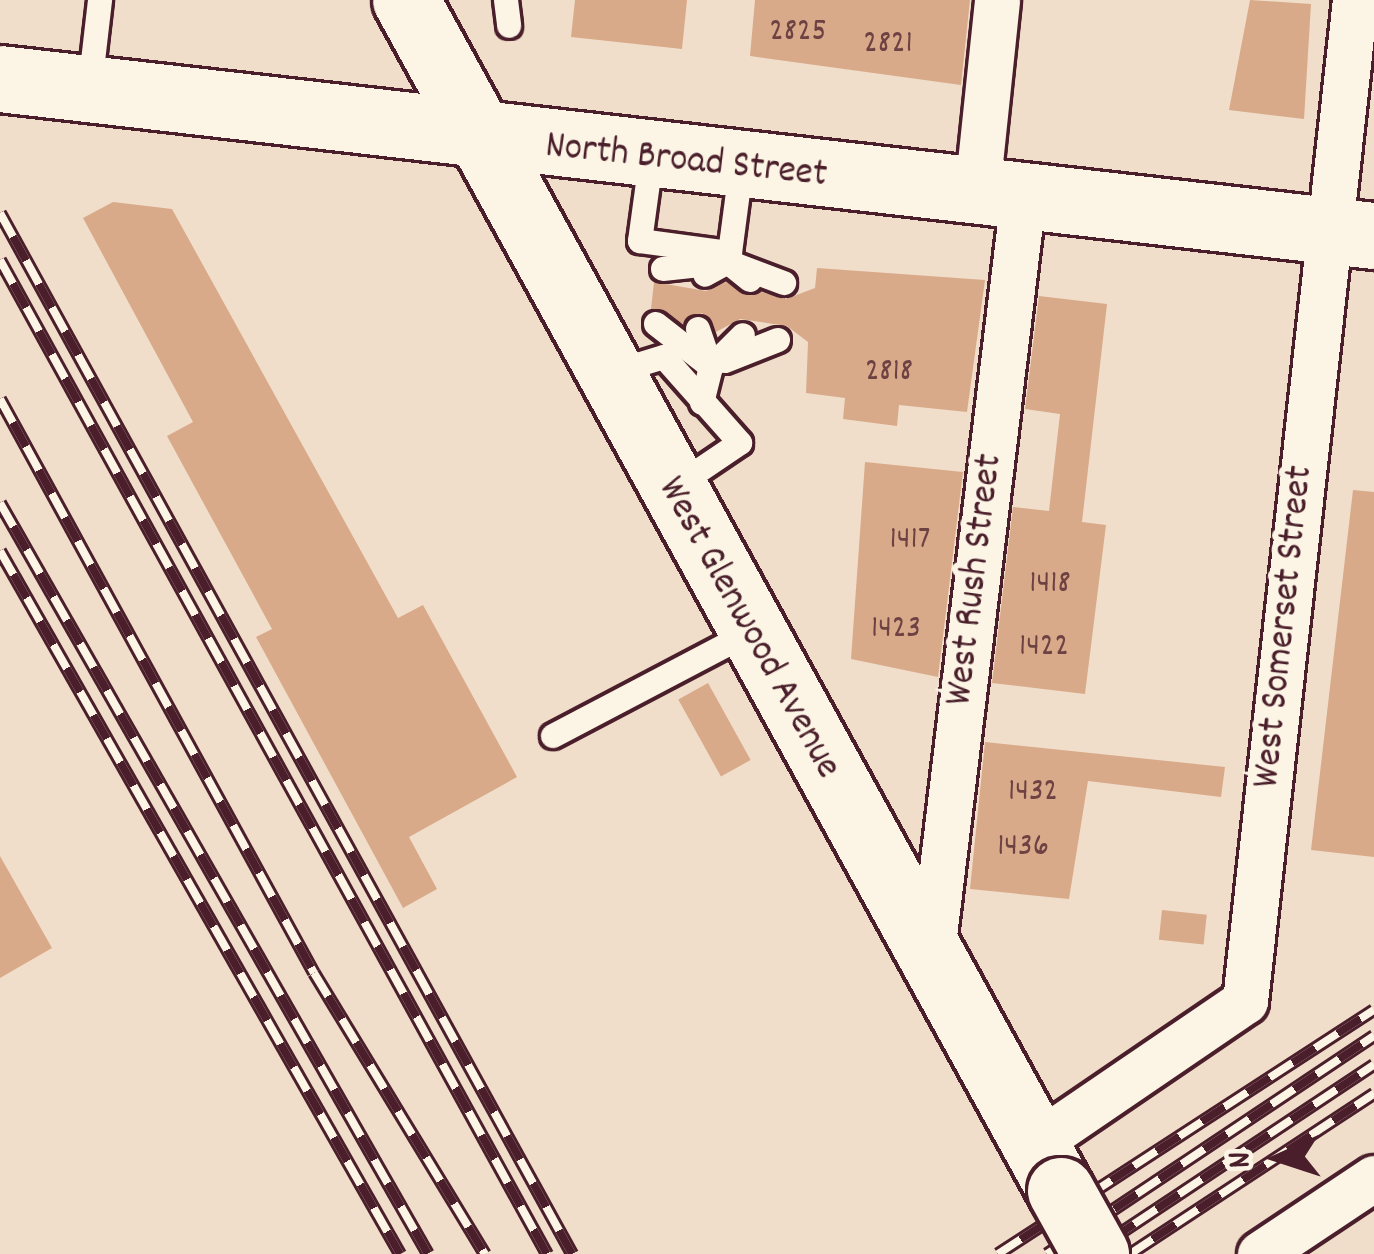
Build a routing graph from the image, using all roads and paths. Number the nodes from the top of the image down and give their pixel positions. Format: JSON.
{"nodes":[{"id":1,"x":100,"y":0,"type":"edge"},
{"id":2,"x":406,"y":0,"type":"edge"},
{"id":3,"x":997,"y":0,"type":"edge"},
{"id":4,"x":1355,"y":0,"type":"edge"},
{"id":5,"x":0,"y":79,"type":"edge"},
{"id":6,"x":89,"y":90,"type":"junction"},
{"id":7,"x":480,"y":141,"type":"junction"},
{"id":8,"x":651,"y":161,"type":"junction"},
{"id":9,"x":741,"y":170,"type":"junction"},
{"id":10,"x":1000,"y":194,"type":"junction"},
{"id":11,"x":1352,"y":234,"type":"edge"},
{"id":12,"x":729,"y":257,"type":"junction"},
{"id":13,"x":663,"y":269,"type":"dead end"},
{"id":14,"x":705,"y":275,"type":"dead end"},
{"id":15,"x":750,"y":280,"type":"dead end"},
{"id":16,"x":784,"y":284,"type":"dead end"},
{"id":17,"x":656,"y":324,"type":"dead end"},
{"id":18,"x":698,"y":329,"type":"dead end"},
{"id":19,"x":743,"y":335,"type":"dead end"},
{"id":20,"x":778,"y":340,"type":"dead end"},
{"id":21,"x":711,"y":367,"type":"junction"},
{"id":22,"x":606,"y":375,"type":"junction"},
{"id":23,"x":702,"y":403,"type":"junction"},
{"id":24,"x":671,"y":490,"type":"junction"},
{"id":25,"x":749,"y":633,"type":"junction"},
{"id":26,"x":553,"y":736,"type":"dead end"},
{"id":27,"x":930,"y":963,"type":"junction"},
{"id":28,"x":1048,"y":1168,"type":"junction"},
{"id":29,"x":1374,"y":1178,"type":"edge"},
{"id":30,"x":1096,"y":1254,"type":"edge"},
{"id":31,"x":1260,"y":1254,"type":"edge"}],
"edges":[{"from":1,"to":6,"type":"lane"},
{"from":2,"to":7,"type":"main road","name":"West Glenwood Avenue"},
{"from":3,"to":10,"type":"street","name":"West Rush Street"},
{"from":4,"to":11,"type":"street","name":"West Somerset Street"},
{"from":5,"to":6,"type":"main road","name":"North Broad Street"},
{"from":6,"to":7,"type":"main road","name":"North Broad Street"},
{"from":7,"to":8,"type":"main road","name":"North Broad Street"},
{"from":7,"to":22,"type":"main road","name":"West Glenwood Avenue"},
{"from":8,"to":9,"type":"main road","name":"North Broad Street"},
{"from":8,"to":12,"type":"lane"},
{"from":9,"to":10,"type":"main road","name":"North Broad Street"},
{"from":9,"to":12,"type":"lane"},
{"from":10,"to":11,"type":"main road","name":"North Broad Street"},
{"from":10,"to":27,"type":"street","name":"West Rush Street"},
{"from":11,"to":28,"type":"street","name":"West Somerset Street"},
{"from":12,"to":13,"type":"lane"},
{"from":12,"to":14,"type":"lane"},
{"from":12,"to":15,"type":"lane"},
{"from":12,"to":16,"type":"lane"},
{"from":17,"to":21,"type":"lane"},
{"from":18,"to":21,"type":"lane"},
{"from":19,"to":21,"type":"lane"},
{"from":20,"to":21,"type":"lane"},
{"from":21,"to":23,"type":"lane"},
{"from":22,"to":23,"type":"lane"},
{"from":22,"to":24,"type":"main road","name":"West Glenwood Avenue"},
{"from":23,"to":24,"type":"lane"},
{"from":24,"to":25,"type":"main road","name":"West Glenwood Avenue"},
{"from":25,"to":26,"type":"lane"},
{"from":25,"to":27,"type":"main road","name":"West Glenwood Avenue"},
{"from":27,"to":28,"type":"main road","name":"West Glenwood Avenue"},
{"from":28,"to":30,"type":"main road","name":"West Glenwood Avenue","bridge":true},
{"from":29,"to":31,"type":"street"}]}
